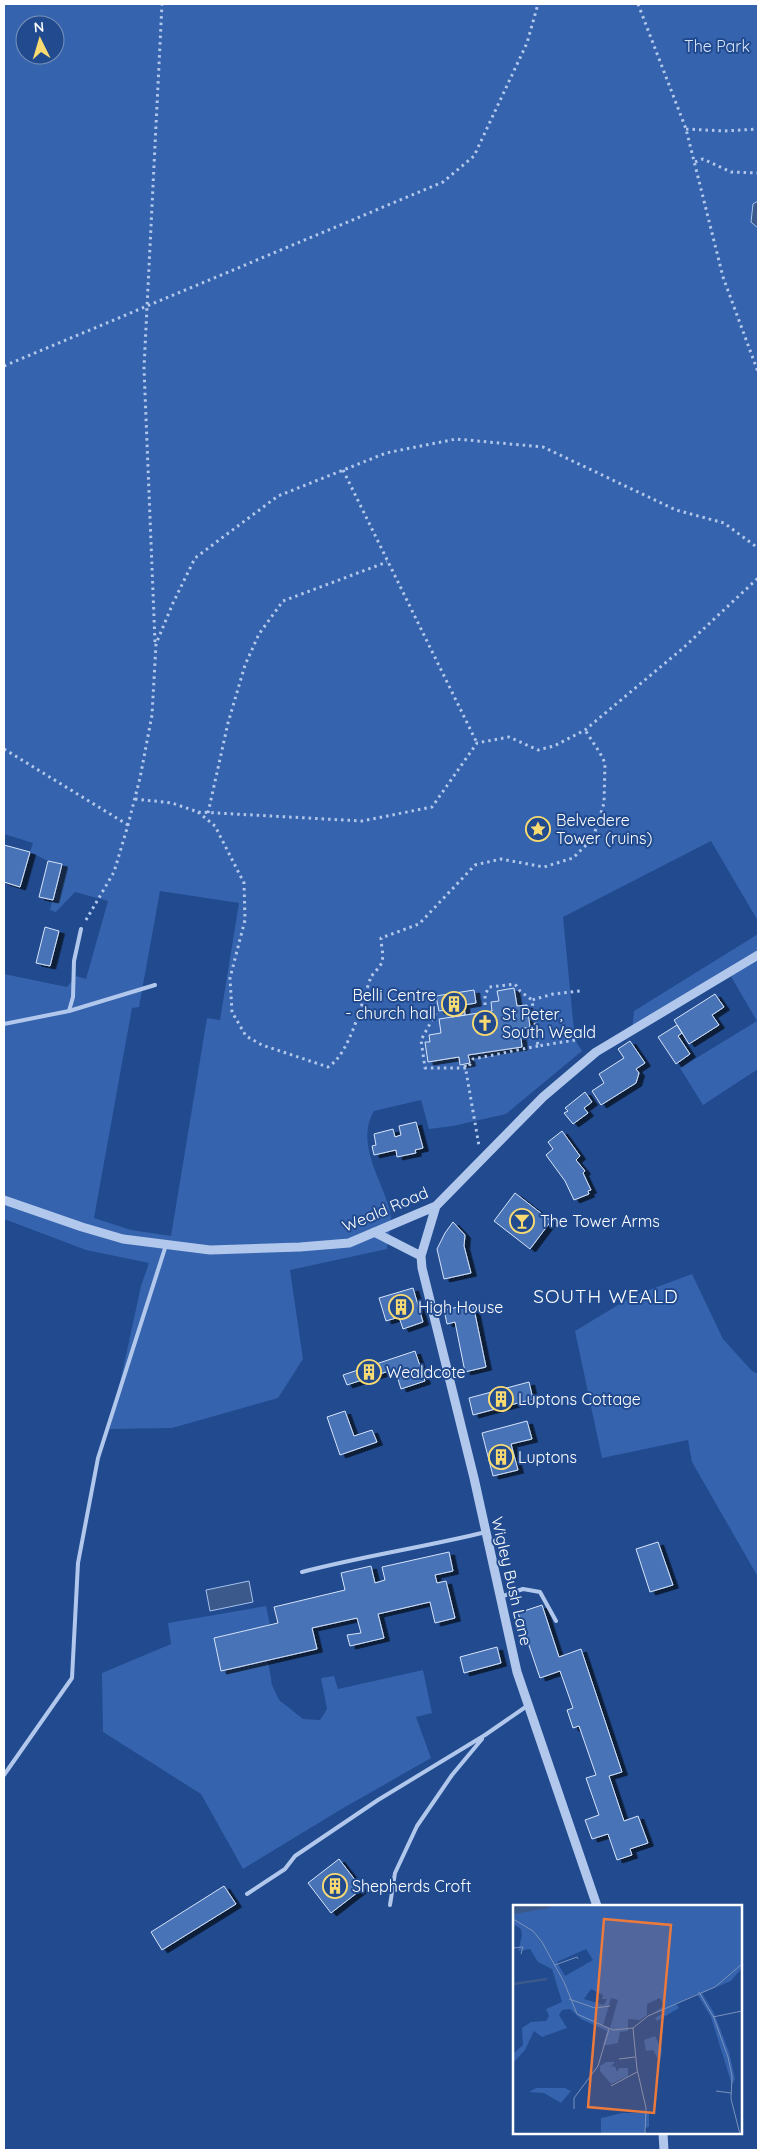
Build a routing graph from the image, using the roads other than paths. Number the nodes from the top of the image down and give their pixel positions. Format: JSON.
{"nodes":[{"id":1,"x":80,"y":929,"type":"road end"},
{"id":2,"x":758,"y":955,"type":"edge"},
{"id":3,"x":155,"y":985,"type":"dead end"},
{"id":4,"x":69,"y":1011,"type":"junction"},
{"id":5,"x":4,"y":1024,"type":"edge"},
{"id":6,"x":4,"y":1200,"type":"edge"},
{"id":7,"x":436,"y":1206,"type":"junction"},
{"id":8,"x":374,"y":1232,"type":"junction"},
{"id":9,"x":166,"y":1245,"type":"junction"},
{"id":10,"x":421,"y":1256,"type":"junction"},
{"id":11,"x":486,"y":1532,"type":"junction"},
{"id":12,"x":302,"y":1572,"type":"dead end"},
{"id":13,"x":500,"y":1597,"type":"junction"},
{"id":14,"x":556,"y":1621,"type":"dead end"},
{"id":15,"x":527,"y":1706,"type":"junction"},
{"id":16,"x":485,"y":1735,"type":"junction"},
{"id":17,"x":4,"y":1775,"type":"edge"},
{"id":18,"x":247,"y":1894,"type":"dead end"},
{"id":19,"x":390,"y":1905,"type":"dead end"},
{"id":20,"x":597,"y":1905,"type":"edge"},
{"id":21,"x":663,"y":2134,"type":"edge"},
{"id":22,"x":664,"y":2150,"type":"edge"}],
"edges":[{"from":1,"to":4,"type":"lane"},
{"from":2,"to":7,"type":"street","name":"Weald Road"},
{"from":3,"to":4,"type":"lane"},
{"from":4,"to":5,"type":"lane"},
{"from":6,"to":9,"type":"street","name":"Weald Road"},
{"from":7,"to":8,"type":"street","name":"Weald Road"},
{"from":7,"to":10,"type":"street","name":"Wigley Bush Lane"},
{"from":8,"to":9,"type":"street","name":"Weald Road"},
{"from":8,"to":10,"type":"street"},
{"from":9,"to":17,"type":"lane"},
{"from":10,"to":11,"type":"street","name":"Wigley Bush Lane"},
{"from":11,"to":12,"type":"lane"},
{"from":11,"to":13,"type":"street","name":"Wigley Bush Lane"},
{"from":13,"to":14,"type":"lane"},
{"from":13,"to":15,"type":"street","name":"Wigley Bush Lane"},
{"from":15,"to":16,"type":"lane"},
{"from":15,"to":20,"type":"street","name":"Wigley Bush Lane"},
{"from":16,"to":18,"type":"lane"},
{"from":16,"to":19,"type":"lane"},
{"from":21,"to":22,"type":"street"}]}
